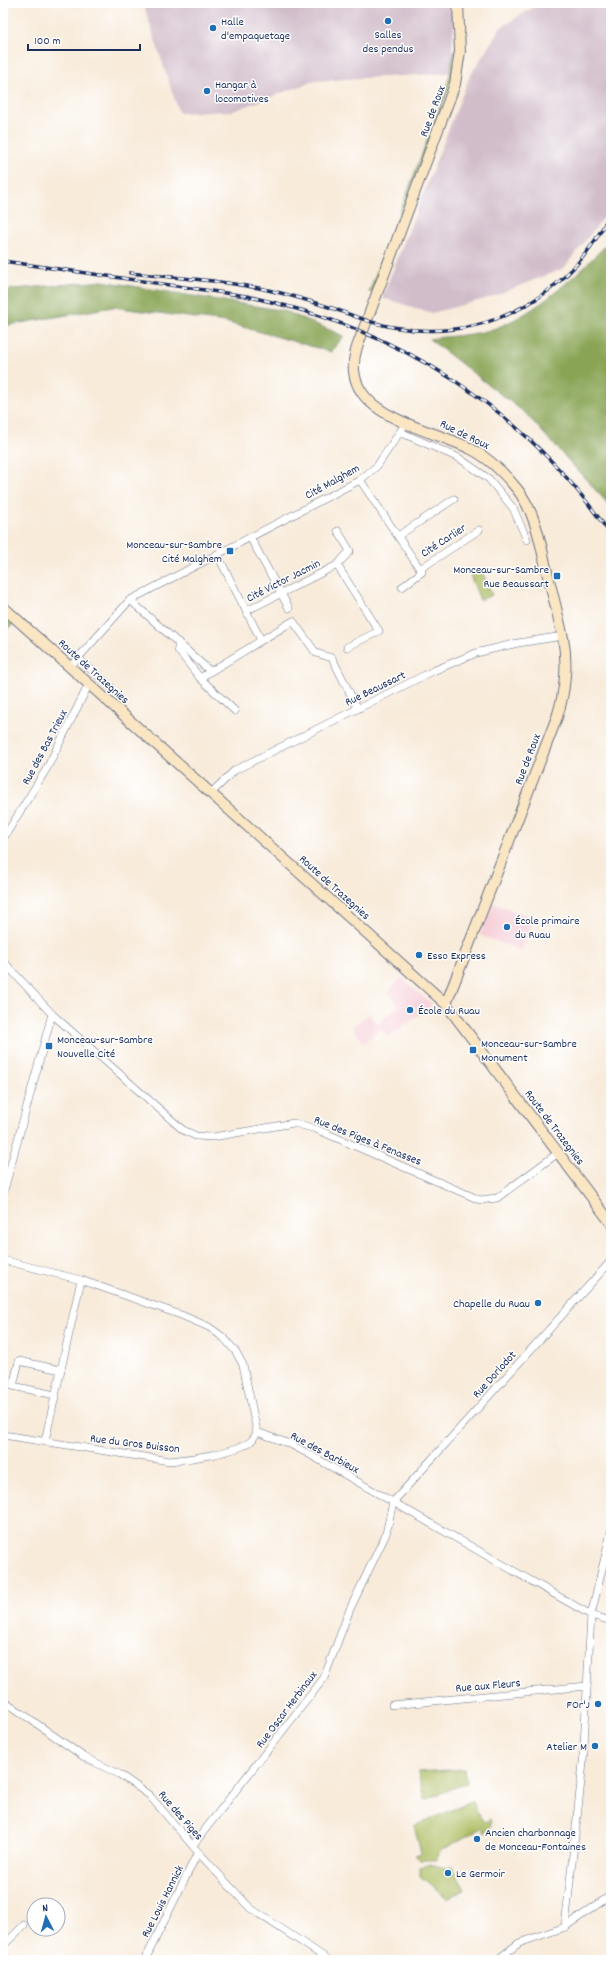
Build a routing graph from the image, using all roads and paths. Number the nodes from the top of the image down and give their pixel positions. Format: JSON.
{"nodes":[{"id":1,"x":458,"y":3,"type":"edge"},
{"id":2,"x":406,"y":423,"type":"junction"},
{"id":3,"x":400,"y":432,"type":"junction"},
{"id":4,"x":360,"y":480,"type":"junction"},
{"id":5,"x":454,"y":499,"type":"dead end"},
{"id":6,"x":479,"y":530,"type":"dead end"},
{"id":7,"x":338,"y":531,"type":"dead end"},
{"id":8,"x":398,"y":536,"type":"junction"},
{"id":9,"x":250,"y":537,"type":"junction"},
{"id":10,"x":527,"y":540,"type":"dead end"},
{"id":11,"x":217,"y":554,"type":"junction"},
{"id":12,"x":337,"y":565,"type":"junction"},
{"id":13,"x":420,"y":569,"type":"junction"},
{"id":14,"x":402,"y":587,"type":"dead end"},
{"id":15,"x":281,"y":593,"type":"junction"},
{"id":16,"x":130,"y":600,"type":"junction"},
{"id":17,"x":3,"y":607,"type":"edge"},
{"id":18,"x":289,"y":608,"type":"dead end"},
{"id":19,"x":246,"y":611,"type":"junction"},
{"id":20,"x":563,"y":636,"type":"junction"},
{"id":21,"x":261,"y":640,"type":"junction"},
{"id":22,"x":178,"y":642,"type":"junction"},
{"id":23,"x":347,"y":647,"type":"dead end"},
{"id":24,"x":78,"y":658,"type":"junction"},
{"id":25,"x":70,"y":667,"type":"junction"},
{"id":26,"x":210,"y":671,"type":"junction"},
{"id":27,"x":200,"y":678,"type":"junction"},
{"id":28,"x":89,"y":684,"type":"junction"},
{"id":29,"x":110,"y":686,"type":"dead end"},
{"id":30,"x":358,"y":709,"type":"junction"},
{"id":31,"x":235,"y":711,"type":"dead end"},
{"id":32,"x":211,"y":793,"type":"junction"},
{"id":33,"x":3,"y":839,"type":"edge"},
{"id":34,"x":3,"y":961,"type":"edge"},
{"id":35,"x":446,"y":1004,"type":"junction"},
{"id":36,"x":52,"y":1014,"type":"junction"},
{"id":37,"x":558,"y":1153,"type":"junction"},
{"id":38,"x":3,"y":1194,"type":"edge"},
{"id":39,"x":611,"y":1223,"type":"edge"},
{"id":40,"x":3,"y":1260,"type":"edge"},
{"id":41,"x":611,"y":1261,"type":"edge"},
{"id":42,"x":81,"y":1280,"type":"junction"},
{"id":43,"x":61,"y":1370,"type":"junction"},
{"id":44,"x":55,"y":1395,"type":"junction"},
{"id":45,"x":257,"y":1432,"type":"junction"},
{"id":46,"x":3,"y":1435,"type":"edge"},
{"id":47,"x":45,"y":1441,"type":"junction"},
{"id":48,"x":393,"y":1502,"type":"junction"},
{"id":49,"x":611,"y":1532,"type":"edge"},
{"id":50,"x":591,"y":1615,"type":"junction"},
{"id":51,"x":611,"y":1621,"type":"edge"},
{"id":52,"x":587,"y":1686,"type":"junction"},
{"id":53,"x":3,"y":1700,"type":"edge"},
{"id":54,"x":392,"y":1705,"type":"dead end"},
{"id":55,"x":193,"y":1845,"type":"junction"},
{"id":56,"x":198,"y":1852,"type":"junction"},
{"id":57,"x":611,"y":1895,"type":"edge"},
{"id":58,"x":24,"y":1925,"type":"dead end"},
{"id":59,"x":565,"y":1927,"type":"junction"},
{"id":60,"x":3,"y":1946,"type":"edge"},
{"id":61,"x":3,"y":1955,"type":"edge"},
{"id":62,"x":9,"y":1960,"type":"edge"},
{"id":63,"x":144,"y":1960,"type":"edge"},
{"id":64,"x":328,"y":1960,"type":"edge"},
{"id":65,"x":497,"y":1960,"type":"edge"}],
"edges":[{"from":1,"to":2,"type":"main road","name":"Rue de Roux"},
{"from":2,"to":3,"type":"street","name":"Cité Malghem"},
{"from":2,"to":20,"type":"main road","name":"Rue de Roux"},
{"from":3,"to":4,"type":"street","name":"Cité Malghem"},
{"from":3,"to":10,"type":"street","name":"Rue de Roux"},
{"from":4,"to":8,"type":"street","name":"Cité Carlier"},
{"from":4,"to":9,"type":"street","name":"Cité Malghem"},
{"from":5,"to":8,"type":"street"},
{"from":6,"to":13,"type":"street","name":"Cité Carlier"},
{"from":7,"to":12,"type":"street","name":"Cité Victor Jacmin"},
{"from":8,"to":13,"type":"street","name":"Cité Carlier"},
{"from":9,"to":11,"type":"street","name":"Cité Malghem"},
{"from":9,"to":15,"type":"street"},
{"from":11,"to":16,"type":"street","name":"Cité Malghem"},
{"from":11,"to":19,"type":"street"},
{"from":12,"to":15,"type":"street","name":"Cité Victor Jacmin"},
{"from":12,"to":23,"type":"street","name":"Cité Victor Jacmin"},
{"from":13,"to":14,"type":"street","name":"Cité Carlier"},
{"from":15,"to":18,"type":"street"},
{"from":15,"to":19,"type":"street","name":"Cité Victor Jacmin"},
{"from":16,"to":22,"type":"street"},
{"from":16,"to":24,"type":"street","name":"Cité Malghem"},
{"from":17,"to":25,"type":"main road","name":"Route de Trazegnies"},
{"from":19,"to":21,"type":"street","name":"Cité Victor Jacmin"},
{"from":20,"to":30,"type":"street","name":"Rue Beaussart"},
{"from":20,"to":35,"type":"main road","name":"Rue de Roux"},
{"from":21,"to":26,"type":"street"},
{"from":21,"to":30,"type":"street"},
{"from":22,"to":26,"type":"street"},
{"from":22,"to":27,"type":"street"},
{"from":24,"to":25,"type":"street","name":"Cité Malghem"},
{"from":24,"to":29,"type":"street"},
{"from":25,"to":28,"type":"main road","name":"Route de Trazegnies"},
{"from":26,"to":27,"type":"street"},
{"from":27,"to":31,"type":"street"},
{"from":28,"to":32,"type":"main road","name":"Route de Trazegnies"},
{"from":28,"to":33,"type":"street","name":"Rue des Bas Trieux"},
{"from":30,"to":32,"type":"street","name":"Rue Beaussart"},
{"from":32,"to":35,"type":"main road","name":"Route de Trazegnies"},
{"from":34,"to":36,"type":"street","name":"Rue des Piges à Fenasses"},
{"from":35,"to":37,"type":"main road","name":"Route de Trazegnies"},
{"from":36,"to":37,"type":"street","name":"Rue des Piges à Fenasses"},
{"from":36,"to":38,"type":"street"},
{"from":37,"to":39,"type":"main road","name":"Route de Trazegnies"},
{"from":40,"to":42,"type":"street"},
{"from":41,"to":48,"type":"street","name":"Rue Dorlodot"},
{"from":42,"to":43,"type":"street"},
{"from":42,"to":45,"type":"street"},
{"from":43,"to":44,"type":"street"},
{"from":43,"to":44,"type":"street"},
{"from":44,"to":47,"type":"street"},
{"from":45,"to":47,"type":"street","name":"Rue du Gros Buisson"},
{"from":45,"to":48,"type":"street","name":"Rue des Barbieux"},
{"from":46,"to":47,"type":"street","name":"Rue du Gros Buisson"},
{"from":48,"to":50,"type":"street","name":"Rue des Barbieux"},
{"from":48,"to":55,"type":"street","name":"Rue Oscar Herbinaux"},
{"from":49,"to":50,"type":"street"},
{"from":50,"to":51,"type":"street","name":"Rue des Barbieux"},
{"from":50,"to":52,"type":"street"},
{"from":52,"to":54,"type":"street","name":"Rue aux Fleurs"},
{"from":52,"to":59,"type":"street"},
{"from":53,"to":55,"type":"street","name":"Rue des Piges"},
{"from":55,"to":56,"type":"street","name":"Rue des Piges"},
{"from":56,"to":63,"type":"street","name":"Rue Louis Hannick"},
{"from":56,"to":64,"type":"street","name":"Rue des Piges"},
{"from":57,"to":59,"type":"street"},
{"from":58,"to":60,"type":"street"},
{"from":59,"to":65,"type":"street"},
{"from":61,"to":62,"type":"street"}]}
